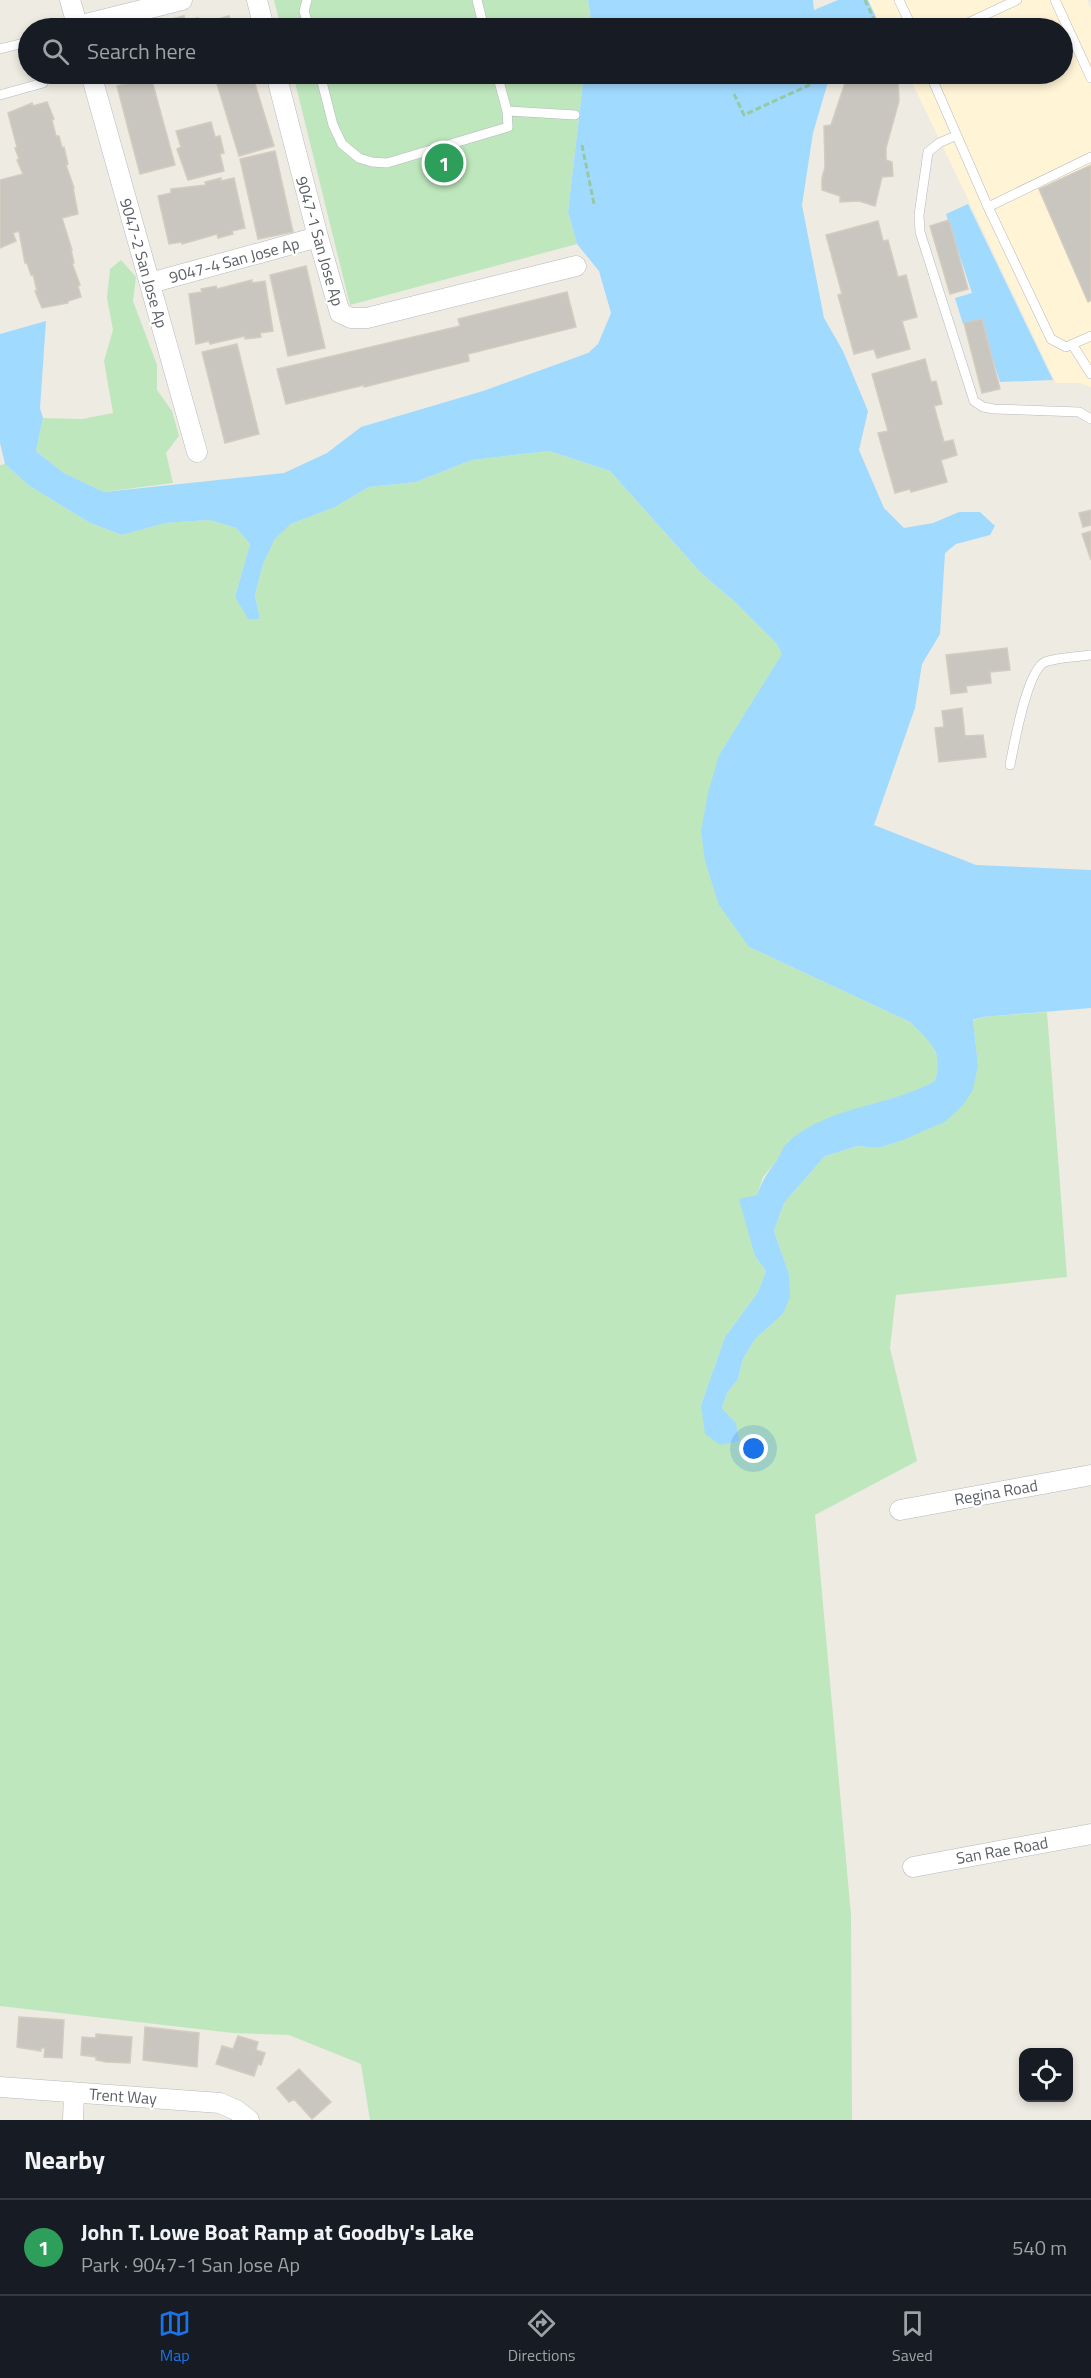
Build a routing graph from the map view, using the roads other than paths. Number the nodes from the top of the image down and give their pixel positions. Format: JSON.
{"nodes":[{"id":1,"x":70,"y":0,"type":"edge"},
{"id":2,"x":182,"y":0,"type":"edge"},
{"id":3,"x":257,"y":0,"type":"edge"},
{"id":4,"x":306,"y":0,"type":"edge"},
{"id":5,"x":477,"y":0,"type":"edge"},
{"id":6,"x":899,"y":0,"type":"edge"},
{"id":7,"x":1017,"y":0,"type":"edge"},
{"id":8,"x":1054,"y":0,"type":"edge"},
{"id":9,"x":75,"y":18,"type":"edge"},
{"id":10,"x":113,"y":18,"type":"edge"},
{"id":11,"x":262,"y":18,"type":"edge"},
{"id":12,"x":306,"y":18,"type":"edge"},
{"id":13,"x":482,"y":18,"type":"edge"},
{"id":14,"x":907,"y":18,"type":"edge"},
{"id":15,"x":978,"y":18,"type":"edge"},
{"id":16,"x":1063,"y":18,"type":"edge"},
{"id":17,"x":1073,"y":40,"type":"edge"},
{"id":18,"x":18,"y":44,"type":"edge"},
{"id":19,"x":0,"y":49,"type":"edge"},
{"id":20,"x":1091,"y":78,"type":"edge"},
{"id":21,"x":39,"y":84,"type":"edge"},
{"id":22,"x":94,"y":84,"type":"edge"},
{"id":23,"x":279,"y":84,"type":"edge"},
{"id":24,"x":323,"y":84,"type":"edge"},
{"id":25,"x":499,"y":84,"type":"edge"},
{"id":26,"x":934,"y":84,"type":"edge"},
{"id":27,"x":0,"y":95,"type":"edge"},
{"id":28,"x":507,"y":111,"type":"junction"},
{"id":29,"x":575,"y":115,"type":"dead end"},
{"id":30,"x":955,"y":136,"type":"junction"},
{"id":31,"x":1091,"y":157,"type":"edge"},
{"id":32,"x":987,"y":207,"type":"junction"},
{"id":33,"x":318,"y":237,"type":"junction"},
{"id":34,"x":576,"y":266,"type":"dead end"},
{"id":35,"x":150,"y":283,"type":"junction"},
{"id":36,"x":1091,"y":336,"type":"edge"},
{"id":37,"x":1072,"y":344,"type":"junction"},
{"id":38,"x":1091,"y":375,"type":"edge"},
{"id":39,"x":1091,"y":419,"type":"edge"},
{"id":40,"x":197,"y":452,"type":"dead end"},
{"id":41,"x":1091,"y":655,"type":"edge"},
{"id":42,"x":1010,"y":765,"type":"dead end"},
{"id":43,"x":1091,"y":1475,"type":"edge"},
{"id":44,"x":900,"y":1509,"type":"dead end"},
{"id":45,"x":1091,"y":1834,"type":"edge"},
{"id":46,"x":913,"y":1867,"type":"dead end"},
{"id":47,"x":0,"y":2087,"type":"edge"},
{"id":48,"x":74,"y":2093,"type":"junction"},
{"id":49,"x":246,"y":2117,"type":"edge"},
{"id":50,"x":73,"y":2120,"type":"edge"}],
"edges":[{"from":1,"to":9,"type":"street"},
{"from":2,"to":10,"type":"street"},
{"from":3,"to":11,"type":"street"},
{"from":4,"to":12,"type":"lane"},
{"from":5,"to":13,"type":"lane"},
{"from":6,"to":14,"type":"lane"},
{"from":7,"to":15,"type":"lane"},
{"from":8,"to":16,"type":"lane"},
{"from":17,"to":20,"type":"lane"},
{"from":18,"to":19,"type":"lane"},
{"from":21,"to":27,"type":"lane"},
{"from":22,"to":35,"type":"street","name":"9047-2 San Jose Ap"},
{"from":23,"to":33,"type":"street","name":"9047-1 San Jose Ap"},
{"from":24,"to":28,"type":"lane"},
{"from":25,"to":28,"type":"lane"},
{"from":26,"to":30,"type":"lane"},
{"from":28,"to":29,"type":"lane"},
{"from":30,"to":32,"type":"lane"},
{"from":30,"to":39,"type":"lane"},
{"from":31,"to":32,"type":"lane"},
{"from":32,"to":37,"type":"lane"},
{"from":33,"to":34,"type":"street","name":"9047-1 San Jose Ap"},
{"from":33,"to":35,"type":"street","name":"9047-4 San Jose Ap"},
{"from":35,"to":40,"type":"street","name":"9047-2 San Jose Ap"},
{"from":36,"to":37,"type":"lane"},
{"from":37,"to":38,"type":"lane"},
{"from":41,"to":42,"type":"lane"},
{"from":43,"to":44,"type":"street","name":"Regina Road"},
{"from":45,"to":46,"type":"street","name":"San Rae Road"},
{"from":47,"to":48,"type":"street","name":"Trent Way"},
{"from":48,"to":49,"type":"street","name":"Trent Way"},
{"from":48,"to":50,"type":"street"}]}
